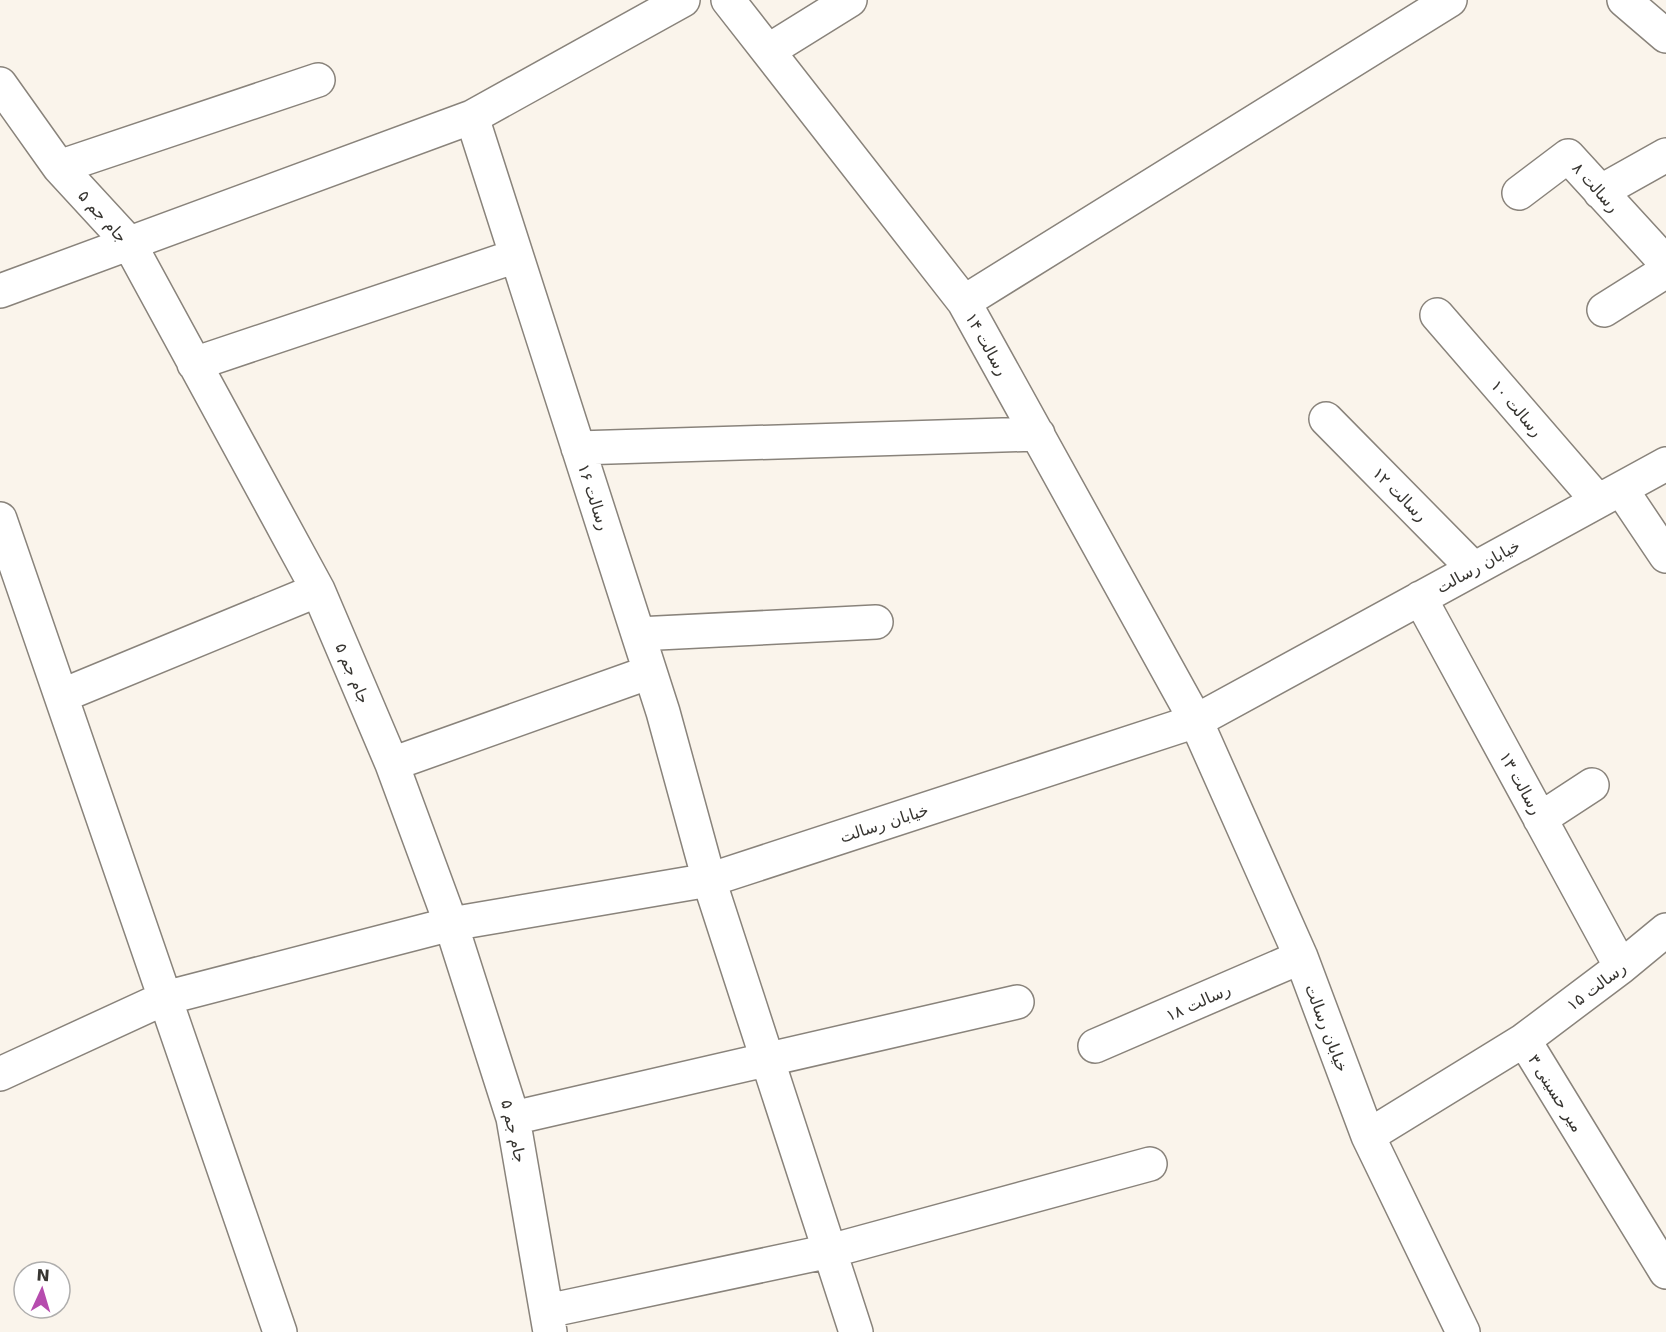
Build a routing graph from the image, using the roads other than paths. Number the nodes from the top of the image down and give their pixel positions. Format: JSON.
{"nodes":[{"id":1,"x":683,"y":0,"type":"edge"},
{"id":2,"x":728,"y":0,"type":"edge"},
{"id":3,"x":850,"y":0,"type":"edge"},
{"id":4,"x":1450,"y":0,"type":"edge"},
{"id":5,"x":1624,"y":0,"type":"edge"},
{"id":6,"x":1666,"y":36,"type":"edge"},
{"id":7,"x":768,"y":51,"type":"junction"},
{"id":8,"x":318,"y":80,"type":"dead end"},
{"id":9,"x":0,"y":84,"type":"edge"},
{"id":10,"x":471,"y":117,"type":"junction"},
{"id":11,"x":1666,"y":155,"type":"edge"},
{"id":12,"x":59,"y":167,"type":"junction"},
{"id":13,"x":1519,"y":192,"type":"dead end"},
{"id":14,"x":1600,"y":192,"type":"junction"},
{"id":15,"x":129,"y":243,"type":"junction"},
{"id":16,"x":516,"y":256,"type":"junction"},
{"id":17,"x":1666,"y":263,"type":"edge"},
{"id":18,"x":1666,"y":271,"type":"edge"},
{"id":19,"x":0,"y":291,"type":"edge"},
{"id":20,"x":964,"y":302,"type":"junction"},
{"id":21,"x":1604,"y":310,"type":"dead end"},
{"id":22,"x":1437,"y":315,"type":"dead end"},
{"id":23,"x":194,"y":364,"type":"junction"},
{"id":24,"x":1326,"y":419,"type":"dead end"},
{"id":25,"x":1038,"y":434,"type":"junction"},
{"id":26,"x":578,"y":448,"type":"junction"},
{"id":27,"x":1666,"y":464,"type":"edge"},
{"id":28,"x":1609,"y":495,"type":"junction"},
{"id":29,"x":0,"y":519,"type":"edge"},
{"id":30,"x":1666,"y":556,"type":"edge"},
{"id":31,"x":1474,"y":568,"type":"junction"},
{"id":32,"x":318,"y":591,"type":"junction"},
{"id":33,"x":1420,"y":598,"type":"junction"},
{"id":34,"x":876,"y":622,"type":"dead end"},
{"id":35,"x":638,"y":634,"type":"junction"},
{"id":36,"x":650,"y":672,"type":"junction"},
{"id":37,"x":61,"y":696,"type":"junction"},
{"id":38,"x":1196,"y":721,"type":"junction"},
{"id":39,"x":392,"y":764,"type":"junction"},
{"id":40,"x":1592,"y":785,"type":"dead end"},
{"id":41,"x":1540,"y":819,"type":"junction"},
{"id":42,"x":709,"y":880,"type":"junction"},
{"id":43,"x":451,"y":924,"type":"junction"},
{"id":44,"x":1666,"y":930,"type":"edge"},
{"id":45,"x":1300,"y":957,"type":"junction"},
{"id":46,"x":1621,"y":967,"type":"junction"},
{"id":47,"x":165,"y":998,"type":"junction"},
{"id":48,"x":1017,"y":1002,"type":"dead end"},
{"id":49,"x":1524,"y":1040,"type":"junction"},
{"id":50,"x":1095,"y":1046,"type":"dead end"},
{"id":51,"x":767,"y":1058,"type":"junction"},
{"id":52,"x":0,"y":1074,"type":"edge"},
{"id":53,"x":513,"y":1118,"type":"junction"},
{"id":54,"x":1368,"y":1136,"type":"junction"},
{"id":55,"x":1150,"y":1164,"type":"dead end"},
{"id":56,"x":830,"y":1251,"type":"junction"},
{"id":57,"x":1666,"y":1272,"type":"edge"},
{"id":58,"x":549,"y":1322,"type":"edge"},
{"id":59,"x":280,"y":1332,"type":"edge"},
{"id":60,"x":856,"y":1332,"type":"edge"},
{"id":61,"x":1463,"y":1332,"type":"edge"}],
"edges":[{"from":1,"to":10,"type":"street"},
{"from":2,"to":7,"type":"street","name":"رسالت ۱۴"},
{"from":3,"to":7,"type":"street"},
{"from":4,"to":20,"type":"street"},
{"from":5,"to":6,"type":"street"},
{"from":7,"to":20,"type":"street","name":"رسالت ۱۴"},
{"from":8,"to":12,"type":"street"},
{"from":9,"to":12,"type":"street","name":"جام جم ۵"},
{"from":10,"to":15,"type":"street"},
{"from":10,"to":16,"type":"street","name":"رسالت ۱۶"},
{"from":11,"to":14,"type":"street"},
{"from":12,"to":15,"type":"street","name":"جام جم ۵"},
{"from":13,"to":14,"type":"street","name":"رسالت ۸"},
{"from":14,"to":17,"type":"street","name":"رسالت ۸"},
{"from":15,"to":19,"type":"street"},
{"from":15,"to":23,"type":"street","name":"جام جم ۵"},
{"from":16,"to":23,"type":"street"},
{"from":16,"to":26,"type":"street","name":"رسالت ۱۶"},
{"from":18,"to":21,"type":"street"},
{"from":20,"to":25,"type":"street","name":"رسالت ۱۴"},
{"from":22,"to":28,"type":"street","name":"رسالت ۱۰"},
{"from":23,"to":32,"type":"street","name":"جام جم ۵"},
{"from":24,"to":31,"type":"street","name":"رسالت ۱۲"},
{"from":25,"to":26,"type":"street"},
{"from":25,"to":38,"type":"street","name":"رسالت ۱۴"},
{"from":26,"to":35,"type":"street","name":"رسالت ۱۶"},
{"from":27,"to":28,"type":"street","name":"خیابان رسالت"},
{"from":28,"to":30,"type":"street","name":"رسالت ۱۰"},
{"from":28,"to":31,"type":"street","name":"خیابان رسالت"},
{"from":29,"to":37,"type":"street"},
{"from":31,"to":33,"type":"street","name":"خیابان رسالت"},
{"from":32,"to":37,"type":"street"},
{"from":32,"to":39,"type":"street","name":"جام جم ۵"},
{"from":33,"to":38,"type":"street","name":"خیابان رسالت"},
{"from":33,"to":41,"type":"street","name":"رسالت ۱۳"},
{"from":34,"to":35,"type":"street"},
{"from":35,"to":36,"type":"street","name":"رسالت ۱۶"},
{"from":36,"to":39,"type":"street"},
{"from":36,"to":42,"type":"street","name":"رسالت ۱۶"},
{"from":37,"to":47,"type":"street"},
{"from":38,"to":42,"type":"street","name":"خیابان رسالت"},
{"from":38,"to":45,"type":"street","name":"خیابان رسالت"},
{"from":39,"to":43,"type":"street","name":"جام جم ۵"},
{"from":40,"to":41,"type":"street"},
{"from":41,"to":46,"type":"street","name":"رسالت ۱۳"},
{"from":42,"to":43,"type":"street","name":"خیابان رسالت"},
{"from":42,"to":51,"type":"street","name":"رسالت ۱۶"},
{"from":43,"to":47,"type":"street","name":"خیابان رسالت"},
{"from":43,"to":53,"type":"street","name":"جام جم ۵"},
{"from":44,"to":46,"type":"street","name":"رسالت ۱۵"},
{"from":45,"to":50,"type":"street","name":"رسالت ۱۸"},
{"from":45,"to":54,"type":"street","name":"خیابان رسالت"},
{"from":46,"to":49,"type":"street","name":"رسالت ۱۵"},
{"from":47,"to":52,"type":"street","name":"خیابان رسالت"},
{"from":47,"to":59,"type":"street"},
{"from":48,"to":51,"type":"street"},
{"from":49,"to":54,"type":"street","name":"میر حسینی ۳"},
{"from":49,"to":57,"type":"street","name":"میر حسینی ۳"},
{"from":51,"to":53,"type":"street"},
{"from":51,"to":56,"type":"street","name":"رسالت ۱۶"},
{"from":53,"to":58,"type":"street","name":"جام جم ۵"},
{"from":54,"to":61,"type":"street","name":"خیابان رسالت"},
{"from":55,"to":56,"type":"street"},
{"from":56,"to":58,"type":"street"},
{"from":56,"to":60,"type":"street","name":"رسالت ۱۶"}]}
